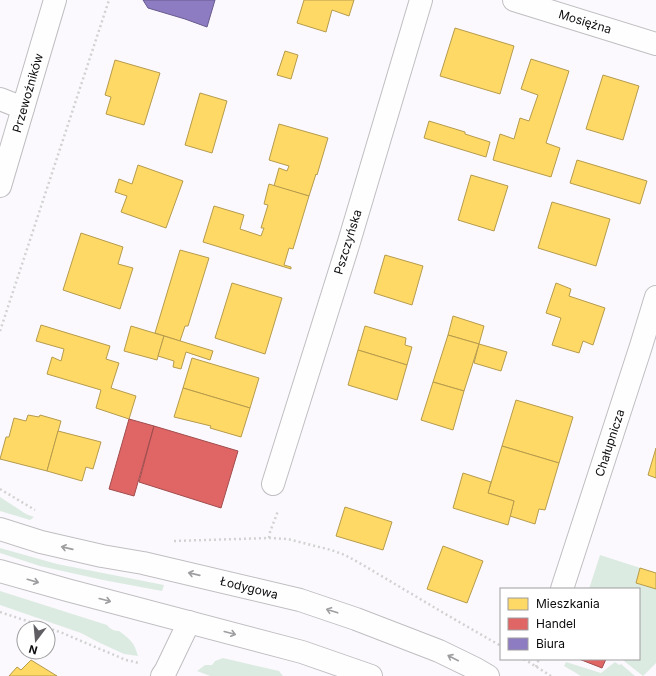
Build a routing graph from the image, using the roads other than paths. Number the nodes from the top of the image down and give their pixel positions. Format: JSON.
{"nodes":[{"id":1,"x":55,"y":0,"type":"edge"},
{"id":2,"x":421,"y":0,"type":"edge"},
{"id":3,"x":514,"y":0,"type":"edge"},
{"id":4,"x":656,"y":44,"type":"edge"},
{"id":5,"x":0,"y":99,"type":"edge"},
{"id":6,"x":23,"y":108,"type":"junction"},
{"id":7,"x":0,"y":186,"type":"edge"},
{"id":8,"x":656,"y":298,"type":"edge"},
{"id":9,"x":273,"y":484,"type":"dead end"},
{"id":10,"x":0,"y":529,"type":"edge"},
{"id":11,"x":0,"y":571,"type":"edge"},
{"id":12,"x":562,"y":588,"type":"edge"},
{"id":13,"x":188,"y":622,"type":"junction"},
{"id":14,"x":162,"y":676,"type":"edge"},
{"id":15,"x":371,"y":676,"type":"edge"},
{"id":16,"x":488,"y":676,"type":"edge"}],
"edges":[{"from":1,"to":6,"type":"street","name":"Przewoźników"},
{"from":2,"to":9,"type":"street","name":"Pszczyńska"},
{"from":3,"to":4,"type":"street","name":"Mosiężna"},
{"from":5,"to":6,"type":"street"},
{"from":6,"to":7,"type":"street","name":"Przewoźników"},
{"from":8,"to":12,"type":"street","name":"Chałupnicza"},
{"from":16,"to":10,"type":"street","name":"Łodygowa","one_way":true},
{"from":11,"to":13,"type":"street","one_way":true},
{"from":13,"to":14,"type":"street"},
{"from":13,"to":15,"type":"street","one_way":true}]}
